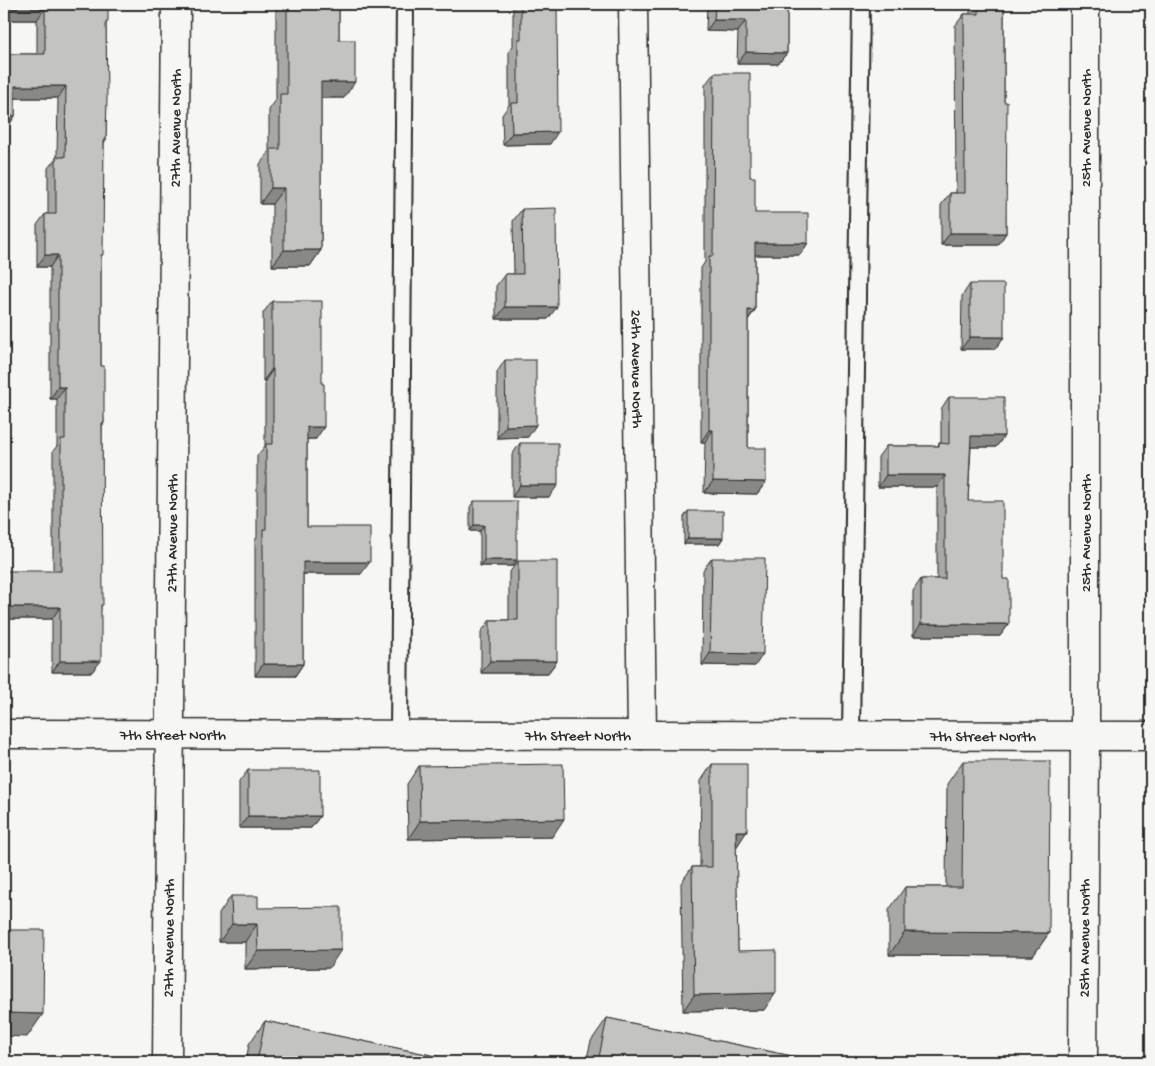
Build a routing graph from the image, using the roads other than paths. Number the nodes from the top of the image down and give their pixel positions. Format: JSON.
{"nodes":[{"id":1,"x":176,"y":4,"type":"edge"},
{"id":2,"x":404,"y":4,"type":"edge"},
{"id":3,"x":633,"y":4,"type":"edge"},
{"id":4,"x":861,"y":4,"type":"edge"},
{"id":5,"x":1085,"y":4,"type":"edge"},
{"id":6,"x":4,"y":734,"type":"edge"},
{"id":7,"x":171,"y":734,"type":"junction"},
{"id":8,"x":399,"y":734,"type":"junction"},
{"id":9,"x":642,"y":735,"type":"junction"},
{"id":10,"x":852,"y":735,"type":"junction"},
{"id":11,"x":1085,"y":736,"type":"junction"},
{"id":12,"x":1151,"y":736,"type":"edge"},
{"id":13,"x":167,"y":1062,"type":"edge"},
{"id":14,"x":1083,"y":1062,"type":"edge"}],
"edges":[{"from":1,"to":7,"type":"street","name":"27th Avenue North"},
{"from":2,"to":8,"type":"lane"},
{"from":3,"to":9,"type":"street","name":"26th Avenue North"},
{"from":4,"to":10,"type":"lane"},
{"from":5,"to":11,"type":"street","name":"25th Avenue North"},
{"from":6,"to":7,"type":"street","name":"7th Street North"},
{"from":7,"to":8,"type":"street","name":"7th Street North"},
{"from":7,"to":13,"type":"street","name":"27th Avenue North"},
{"from":8,"to":9,"type":"street","name":"7th Street North"},
{"from":9,"to":10,"type":"street","name":"7th Street North"},
{"from":10,"to":11,"type":"street","name":"7th Street North"},
{"from":11,"to":12,"type":"street","name":"7th Street North"},
{"from":11,"to":14,"type":"street","name":"25th Avenue North"}]}
